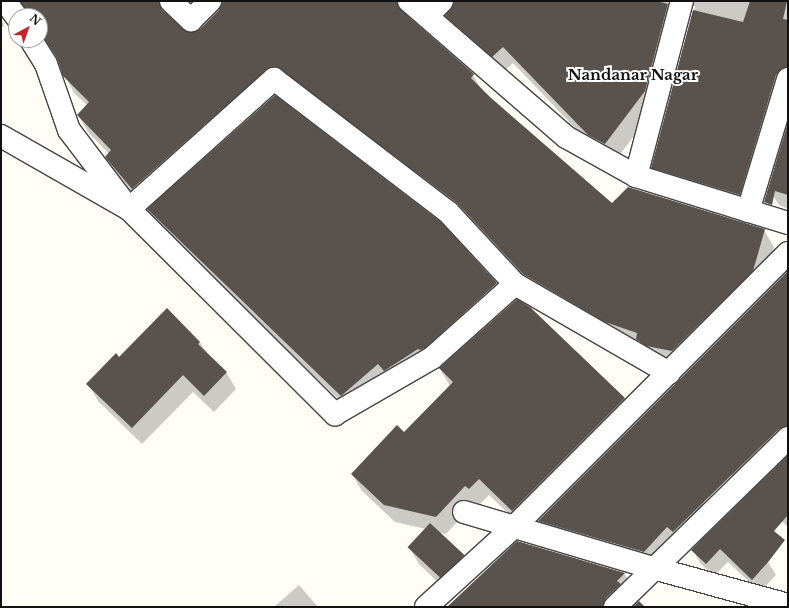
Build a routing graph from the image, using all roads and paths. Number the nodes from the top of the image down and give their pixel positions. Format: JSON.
{"nodes":[{"id":1,"x":171,"y":1,"type":"edge"},
{"id":2,"x":210,"y":1,"type":"edge"},
{"id":3,"x":409,"y":1,"type":"edge"},
{"id":4,"x":682,"y":1,"type":"edge"},
{"id":5,"x":434,"y":9,"type":"edge"},
{"id":6,"x":36,"y":48,"type":"edge"},
{"id":7,"x":788,"y":79,"type":"edge"},
{"id":8,"x":1,"y":136,"type":"edge"},
{"id":9,"x":636,"y":176,"type":"junction"},
{"id":10,"x":129,"y":209,"type":"junction"},
{"id":11,"x":748,"y":211,"type":"junction"},
{"id":12,"x":788,"y":224,"type":"edge"},
{"id":13,"x":788,"y":253,"type":"edge"},
{"id":14,"x":515,"y":284,"type":"junction"},
{"id":15,"x":669,"y":373,"type":"junction"},
{"id":16,"x":788,"y":438,"type":"edge"},
{"id":17,"x":464,"y":512,"type":"dead end"},
{"id":18,"x":516,"y":526,"type":"junction"},
{"id":19,"x":653,"y":568,"type":"junction"},
{"id":20,"x":788,"y":605,"type":"edge"},
{"id":21,"x":426,"y":607,"type":"edge"},
{"id":22,"x":615,"y":607,"type":"edge"}],
"edges":[{"from":1,"to":2,"type":"street"},
{"from":3,"to":5,"type":"street"},
{"from":4,"to":9,"type":"street"},
{"from":5,"to":9,"type":"street"},
{"from":6,"to":10,"type":"street"},
{"from":7,"to":11,"type":"street"},
{"from":8,"to":10,"type":"street"},
{"from":9,"to":11,"type":"street"},
{"from":10,"to":14,"type":"street"},
{"from":10,"to":14,"type":"street"},
{"from":11,"to":12,"type":"street"},
{"from":13,"to":15,"type":"street"},
{"from":14,"to":15,"type":"street"},
{"from":15,"to":18,"type":"street"},
{"from":16,"to":19,"type":"street"},
{"from":17,"to":18,"type":"street"},
{"from":18,"to":19,"type":"street"},
{"from":18,"to":21,"type":"street"},
{"from":19,"to":20,"type":"street"},
{"from":19,"to":22,"type":"street"}]}
